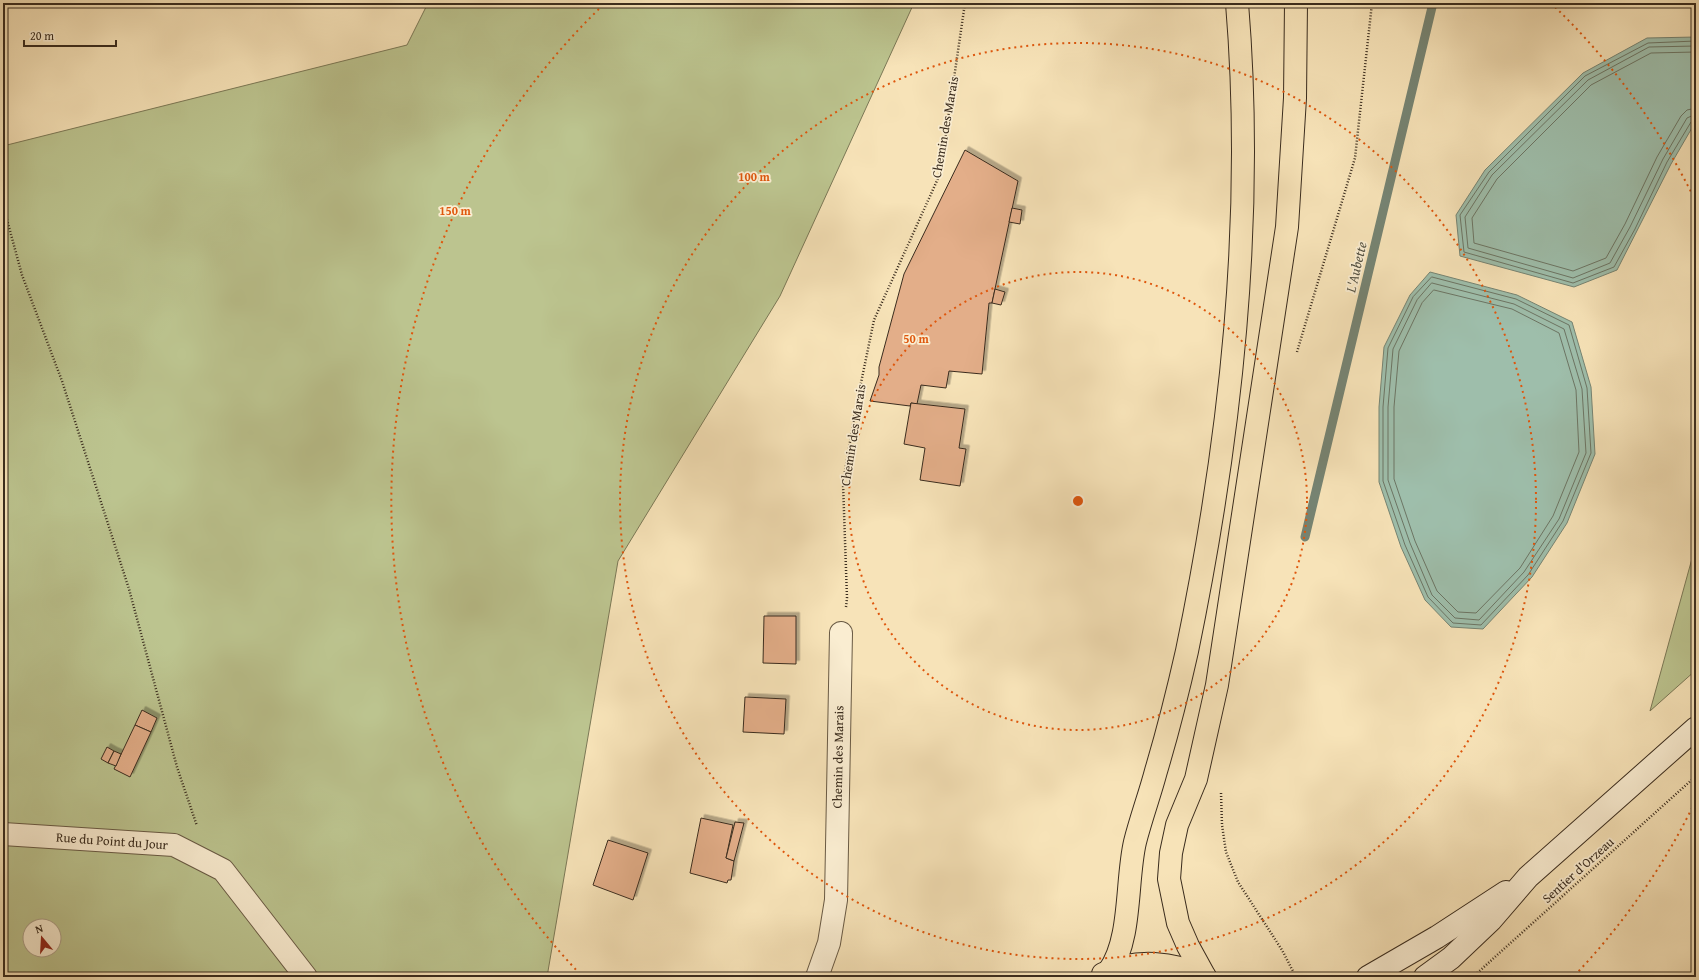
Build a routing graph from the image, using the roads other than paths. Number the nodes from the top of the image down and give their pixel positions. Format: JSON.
{"nodes":[{"id":1,"x":1237,"y":3,"type":"edge"},
{"id":2,"x":1296,"y":3,"type":"edge"},
{"id":3,"x":841,"y":633,"type":"road end"},
{"id":4,"x":1696,"y":728,"type":"edge"},
{"id":5,"x":3,"y":834,"type":"edge"},
{"id":6,"x":1528,"y":877,"type":"junction"},
{"id":7,"x":1104,"y":974,"type":"edge"},
{"id":8,"x":306,"y":977,"type":"edge"},
{"id":9,"x":817,"y":977,"type":"edge"},
{"id":10,"x":1205,"y":977,"type":"edge"},
{"id":11,"x":1368,"y":977,"type":"edge"},
{"id":12,"x":1426,"y":977,"type":"edge"}],
"edges":[{"from":1,"to":7,"type":"main road"},
{"from":2,"to":10,"type":"main road"},
{"from":3,"to":9,"type":"street","name":"Chemin des Marais"},
{"from":4,"to":6,"type":"street"},
{"from":5,"to":8,"type":"street","name":"Rue du Point du Jour"},
{"from":6,"to":11,"type":"street"},
{"from":6,"to":12,"type":"street"},
{"from":7,"to":10,"type":"main road"}]}
